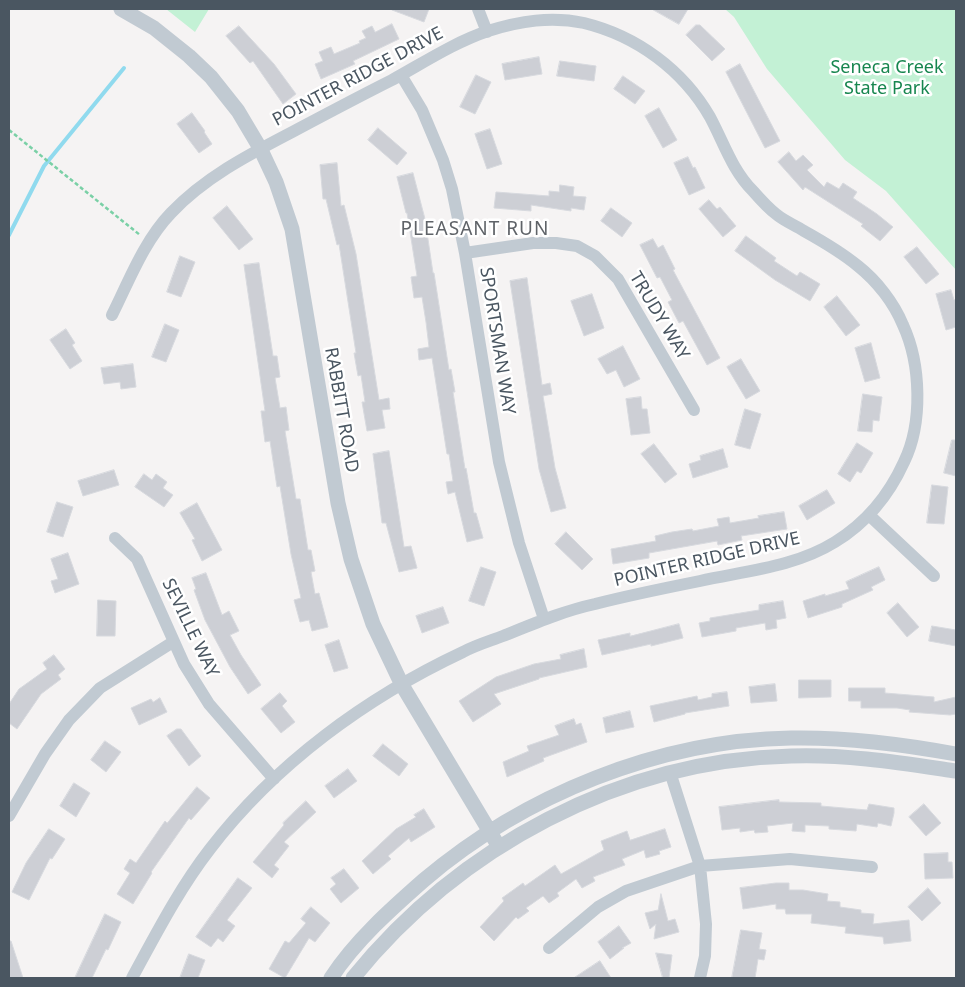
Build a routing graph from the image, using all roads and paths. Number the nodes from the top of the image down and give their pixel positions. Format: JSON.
{"nodes":[{"id":1,"x":122,"y":9,"type":"edge"},
{"id":2,"x":478,"y":9,"type":"edge"},
{"id":3,"x":487,"y":32,"type":"junction"},
{"id":4,"x":401,"y":75,"type":"junction"},
{"id":5,"x":9,"y":130,"type":"edge"},
{"id":6,"x":260,"y":148,"type":"junction"},
{"id":7,"x":150,"y":242,"type":"junction"},
{"id":8,"x":465,"y":253,"type":"junction"},
{"id":9,"x":112,"y":315,"type":"dead end"},
{"id":10,"x":694,"y":410,"type":"dead end"},
{"id":11,"x":869,"y":515,"type":"junction"},
{"id":12,"x":115,"y":538,"type":"dead end"},
{"id":13,"x":934,"y":576,"type":"dead end"},
{"id":14,"x":544,"y":619,"type":"junction"},
{"id":15,"x":174,"y":642,"type":"junction"},
{"id":16,"x":402,"y":685,"type":"junction"},
{"id":17,"x":956,"y":754,"type":"edge"},
{"id":18,"x":956,"y":771,"type":"edge"},
{"id":19,"x":670,"y":772,"type":"junction"},
{"id":20,"x":274,"y":779,"type":"junction"},
{"id":21,"x":9,"y":816,"type":"edge"},
{"id":22,"x":489,"y":832,"type":"junction"},
{"id":23,"x":499,"y":846,"type":"junction"},
{"id":24,"x":700,"y":866,"type":"junction"},
{"id":25,"x":872,"y":867,"type":"dead end"},
{"id":26,"x":549,"y":948,"type":"dead end"},
{"id":27,"x":132,"y":978,"type":"edge"},
{"id":28,"x":331,"y":978,"type":"edge"},
{"id":29,"x":353,"y":978,"type":"edge"},
{"id":30,"x":700,"y":978,"type":"edge"}],
"edges":[{"from":1,"to":6,"type":"street","name":"RABBITT ROAD"},
{"from":2,"to":3,"type":"street"},
{"from":3,"to":4,"type":"street","name":"POINTER RIDGE DRIVE"},
{"from":3,"to":11,"type":"street","name":"POINTER RIDGE DRIVE"},
{"from":4,"to":6,"type":"street","name":"POINTER RIDGE DRIVE"},
{"from":4,"to":8,"type":"street","name":"SPORTSMAN WAY"},
{"from":5,"to":7,"type":"path"},
{"from":6,"to":7,"type":"street","name":"POINTER RIDGE DRIVE"},
{"from":6,"to":16,"type":"street","name":"RABBITT ROAD"},
{"from":7,"to":9,"type":"street","name":"POINTER RIDGE DRIVE"},
{"from":8,"to":10,"type":"street","name":"TRUDY WAY"},
{"from":8,"to":14,"type":"street","name":"SPORTSMAN WAY"},
{"from":11,"to":13,"type":"street"},
{"from":11,"to":14,"type":"street","name":"POINTER RIDGE DRIVE"},
{"from":12,"to":15,"type":"street","name":"SEVILLE WAY"},
{"from":14,"to":16,"type":"street","name":"POINTER RIDGE DRIVE"},
{"from":15,"to":20,"type":"street","name":"SEVILLE WAY"},
{"from":15,"to":21,"type":"street"},
{"from":16,"to":20,"type":"street","name":"POINTER RIDGE DRIVE"},
{"from":16,"to":22,"type":"street","name":"RABBITT ROAD"},
{"from":17,"to":22,"type":"street"},
{"from":18,"to":19,"type":"street"},
{"from":19,"to":23,"type":"street"},
{"from":19,"to":24,"type":"street"},
{"from":20,"to":27,"type":"street","name":"POINTER RIDGE DRIVE"},
{"from":22,"to":23,"type":"street","name":"RABBITT ROAD"},
{"from":22,"to":28,"type":"street"},
{"from":23,"to":29,"type":"street"},
{"from":24,"to":25,"type":"street"},
{"from":24,"to":26,"type":"street"},
{"from":24,"to":30,"type":"street"}]}
